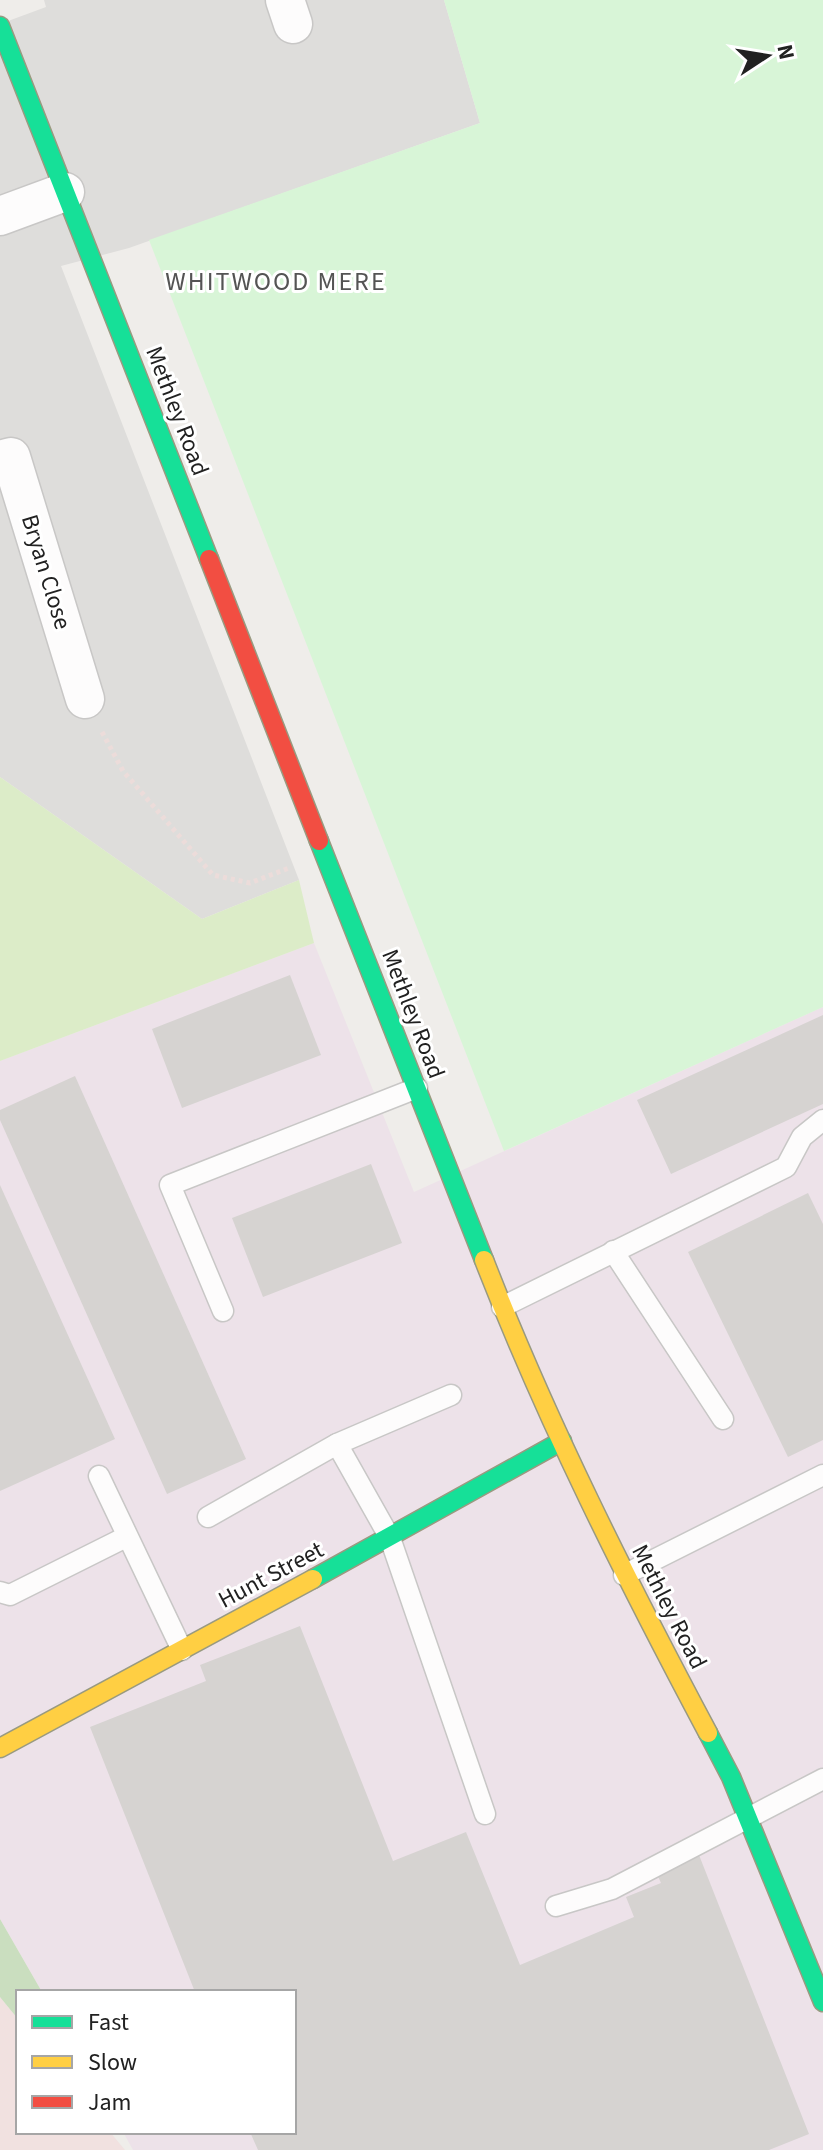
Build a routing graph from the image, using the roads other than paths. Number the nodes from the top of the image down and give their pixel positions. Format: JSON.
{"nodes":[{"id":1,"x":0,"y":26,"type":"edge"},
{"id":2,"x":65,"y":192,"type":"junction"},
{"id":3,"x":0,"y":216,"type":"edge"},
{"id":4,"x":0,"y":460,"type":"edge"},
{"id":5,"x":85,"y":699,"type":"road end"},
{"id":6,"x":417,"y":1088,"type":"junction"},
{"id":7,"x":823,"y":1120,"type":"edge"},
{"id":8,"x":613,"y":1251,"type":"junction"},
{"id":9,"x":502,"y":1307,"type":"junction"},
{"id":10,"x":223,"y":1311,"type":"dead end"},
{"id":11,"x":451,"y":1395,"type":"dead end"},
{"id":12,"x":723,"y":1419,"type":"dead end"},
{"id":13,"x":562,"y":1441,"type":"junction"},
{"id":14,"x":337,"y":1444,"type":"junction"},
{"id":15,"x":823,"y":1475,"type":"edge"},
{"id":16,"x":99,"y":1476,"type":"dead end"},
{"id":17,"x":208,"y":1517,"type":"dead end"},
{"id":18,"x":126,"y":1537,"type":"junction"},
{"id":19,"x":390,"y":1538,"type":"junction"},
{"id":20,"x":624,"y":1575,"type":"junction"},
{"id":21,"x":0,"y":1592,"type":"edge"},
{"id":22,"x":182,"y":1650,"type":"junction"},
{"id":23,"x":0,"y":1748,"type":"edge"},
{"id":24,"x":823,"y":1779,"type":"edge"},
{"id":25,"x":485,"y":1814,"type":"dead end"},
{"id":26,"x":748,"y":1818,"type":"junction"},
{"id":27,"x":556,"y":1906,"type":"dead end"},
{"id":28,"x":823,"y":2002,"type":"edge"}],
"edges":[{"from":1,"to":2,"type":"main road","name":"Methley Road"},
{"from":2,"to":3,"type":"street"},
{"from":2,"to":6,"type":"main road","name":"Methley Road"},
{"from":4,"to":5,"type":"street","name":"Bryan Close"},
{"from":6,"to":9,"type":"main road","name":"Methley Road"},
{"from":6,"to":10,"type":"lane"},
{"from":7,"to":8,"type":"lane"},
{"from":8,"to":9,"type":"lane"},
{"from":8,"to":12,"type":"lane"},
{"from":9,"to":13,"type":"main road","name":"Methley Road"},
{"from":11,"to":14,"type":"lane"},
{"from":13,"to":19,"type":"main road","name":"Hunt Street"},
{"from":13,"to":20,"type":"main road","name":"Methley Road"},
{"from":14,"to":17,"type":"lane"},
{"from":14,"to":19,"type":"lane"},
{"from":15,"to":20,"type":"lane"},
{"from":16,"to":18,"type":"lane"},
{"from":18,"to":21,"type":"lane"},
{"from":18,"to":22,"type":"lane"},
{"from":19,"to":22,"type":"main road","name":"Hunt Street"},
{"from":19,"to":25,"type":"lane"},
{"from":20,"to":26,"type":"main road","name":"Methley Road"},
{"from":22,"to":23,"type":"main road","name":"Hunt Street"},
{"from":24,"to":26,"type":"lane"},
{"from":26,"to":27,"type":"lane"},
{"from":26,"to":28,"type":"main road","name":"Methley Road"}]}
